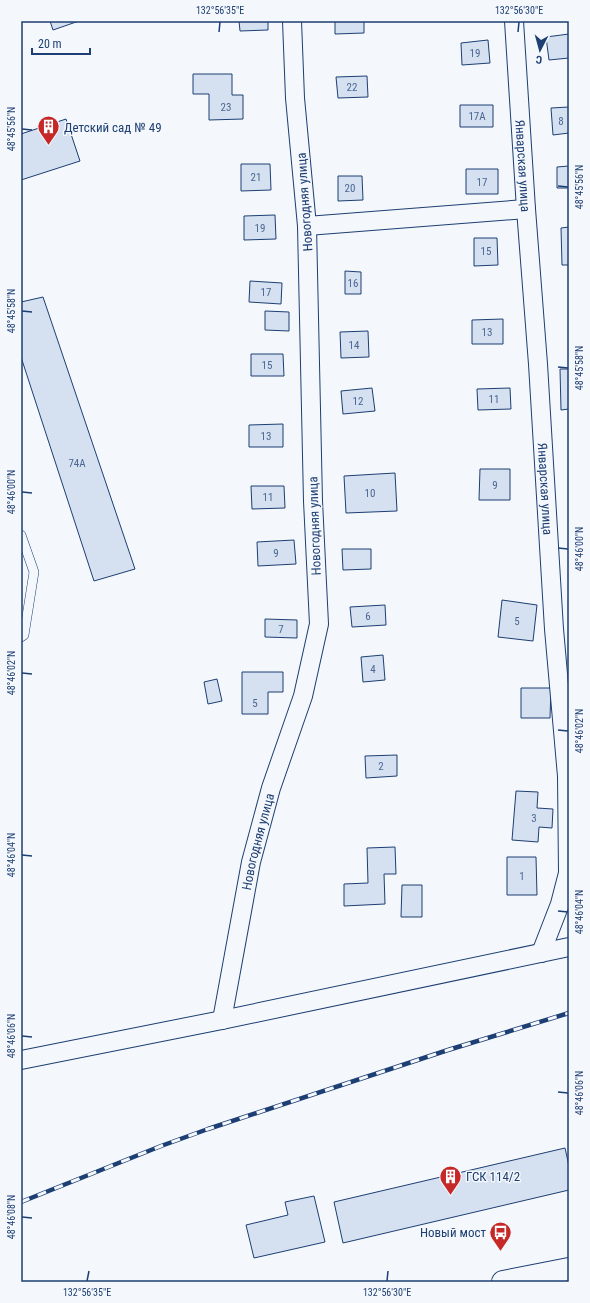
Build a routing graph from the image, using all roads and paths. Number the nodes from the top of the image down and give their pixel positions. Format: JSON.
{"nodes":[{"id":1,"x":292,"y":21,"type":"edge"},
{"id":2,"x":514,"y":21,"type":"edge"},
{"id":3,"x":526,"y":209,"type":"junction"},
{"id":4,"x":307,"y":226,"type":"junction"},
{"id":5,"x":21,"y":535,"type":"edge"},
{"id":6,"x":21,"y":637,"type":"edge"},
{"id":7,"x":569,"y":947,"type":"edge"},
{"id":8,"x":541,"y":953,"type":"junction"},
{"id":9,"x":222,"y":1020,"type":"junction"},
{"id":10,"x":21,"y":1060,"type":"edge"},
{"id":11,"x":569,"y":1269,"type":"edge"},
{"id":12,"x":502,"y":1282,"type":"edge"}],
"edges":[{"from":1,"to":4,"type":"street","name":"Новогодняя улица"},
{"from":2,"to":3,"type":"street","name":"Январская улица"},
{"from":3,"to":4,"type":"street"},
{"from":3,"to":8,"type":"street","name":"Январская улица"},
{"from":4,"to":9,"type":"street","name":"Новогодняя улица"},
{"from":5,"to":6,"type":"lane"},
{"from":7,"to":8,"type":"street"},
{"from":8,"to":9,"type":"street"},
{"from":9,"to":10,"type":"street"},
{"from":11,"to":12,"type":"main road"}]}
